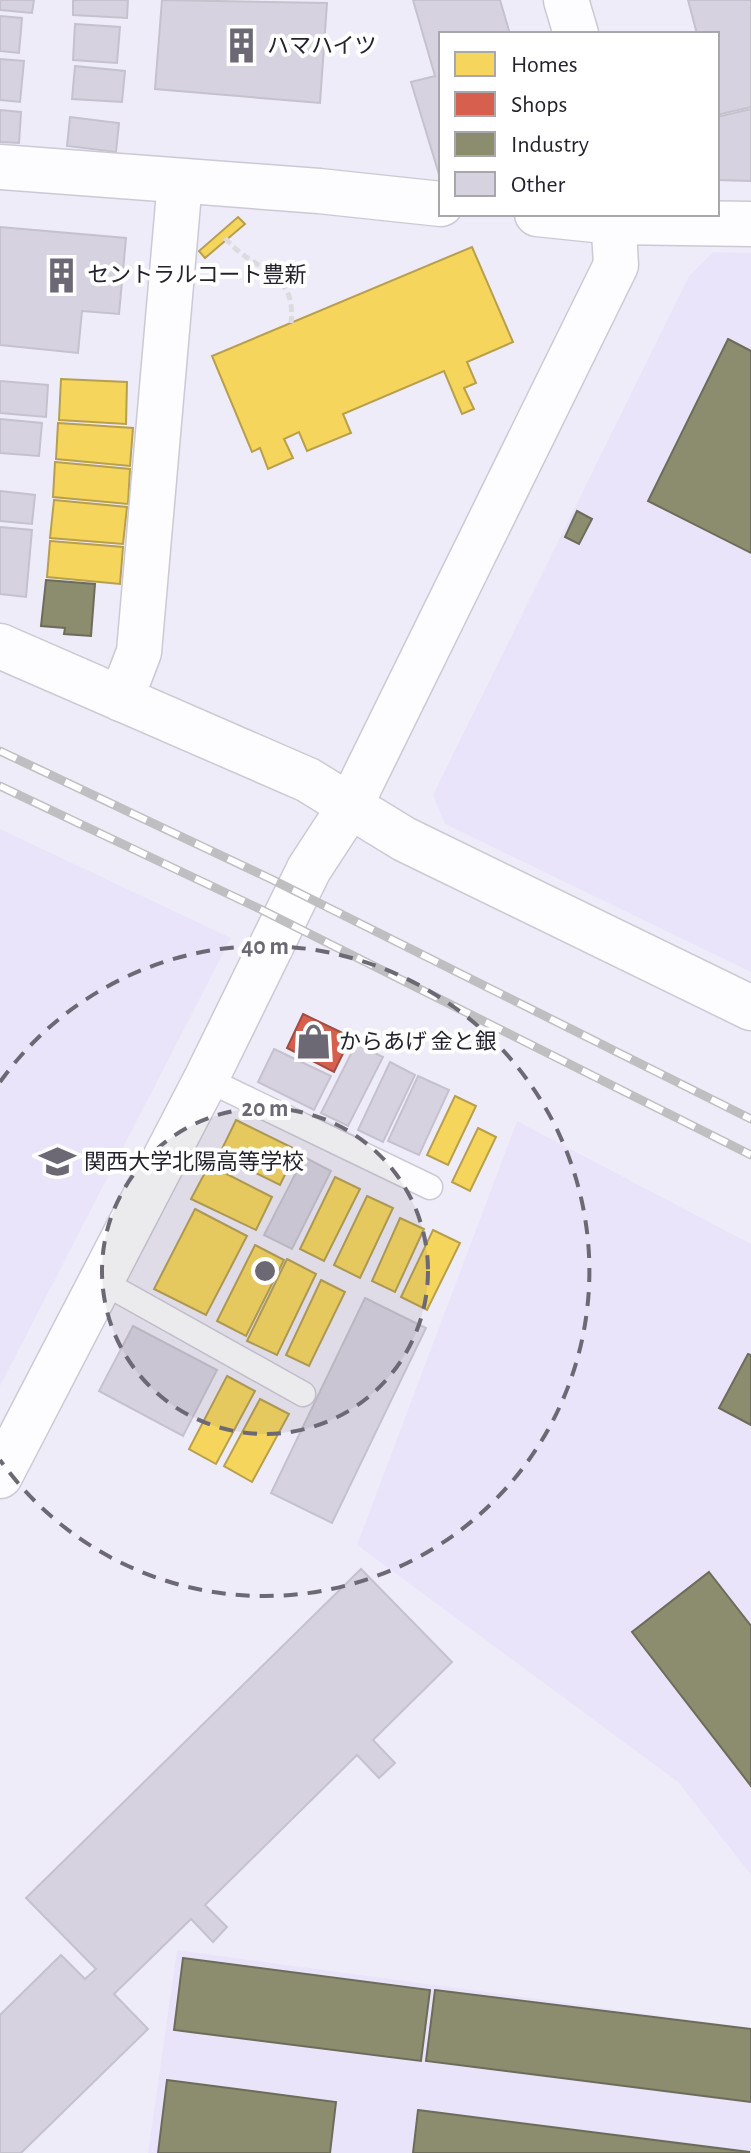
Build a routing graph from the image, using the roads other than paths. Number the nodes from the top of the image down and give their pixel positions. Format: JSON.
{"nodes":[{"id":1,"x":566,"y":0,"type":"edge"},
{"id":2,"x":575,"y":32,"type":"edge"},
{"id":3,"x":0,"y":167,"type":"edge"},
{"id":4,"x":180,"y":181,"type":"junction"},
{"id":5,"x":439,"y":204,"type":"edge"},
{"id":6,"x":576,"y":216,"type":"edge"},
{"id":7,"x":614,"y":218,"type":"edge"},
{"id":8,"x":751,"y":224,"type":"edge"},
{"id":9,"x":0,"y":646,"type":"edge"},
{"id":10,"x":121,"y":699,"type":"junction"},
{"id":11,"x":350,"y":806,"type":"junction"},
{"id":12,"x":751,"y":1008,"type":"edge"},
{"id":13,"x":206,"y":1079,"type":"junction"},
{"id":14,"x":430,"y":1187,"type":"dead end"},
{"id":15,"x":101,"y":1281,"type":"junction"},
{"id":16,"x":303,"y":1394,"type":"dead end"},
{"id":17,"x":0,"y":1476,"type":"edge"}],
"edges":[{"from":1,"to":2,"type":"street"},
{"from":3,"to":4,"type":"street"},
{"from":4,"to":5,"type":"street"},
{"from":4,"to":10,"type":"street"},
{"from":6,"to":7,"type":"street"},
{"from":7,"to":8,"type":"street"},
{"from":7,"to":11,"type":"street"},
{"from":9,"to":10,"type":"street"},
{"from":10,"to":11,"type":"street"},
{"from":11,"to":12,"type":"street"},
{"from":11,"to":13,"type":"street"},
{"from":13,"to":14,"type":"lane"},
{"from":13,"to":15,"type":"street"},
{"from":15,"to":16,"type":"lane"},
{"from":15,"to":17,"type":"street"}]}
